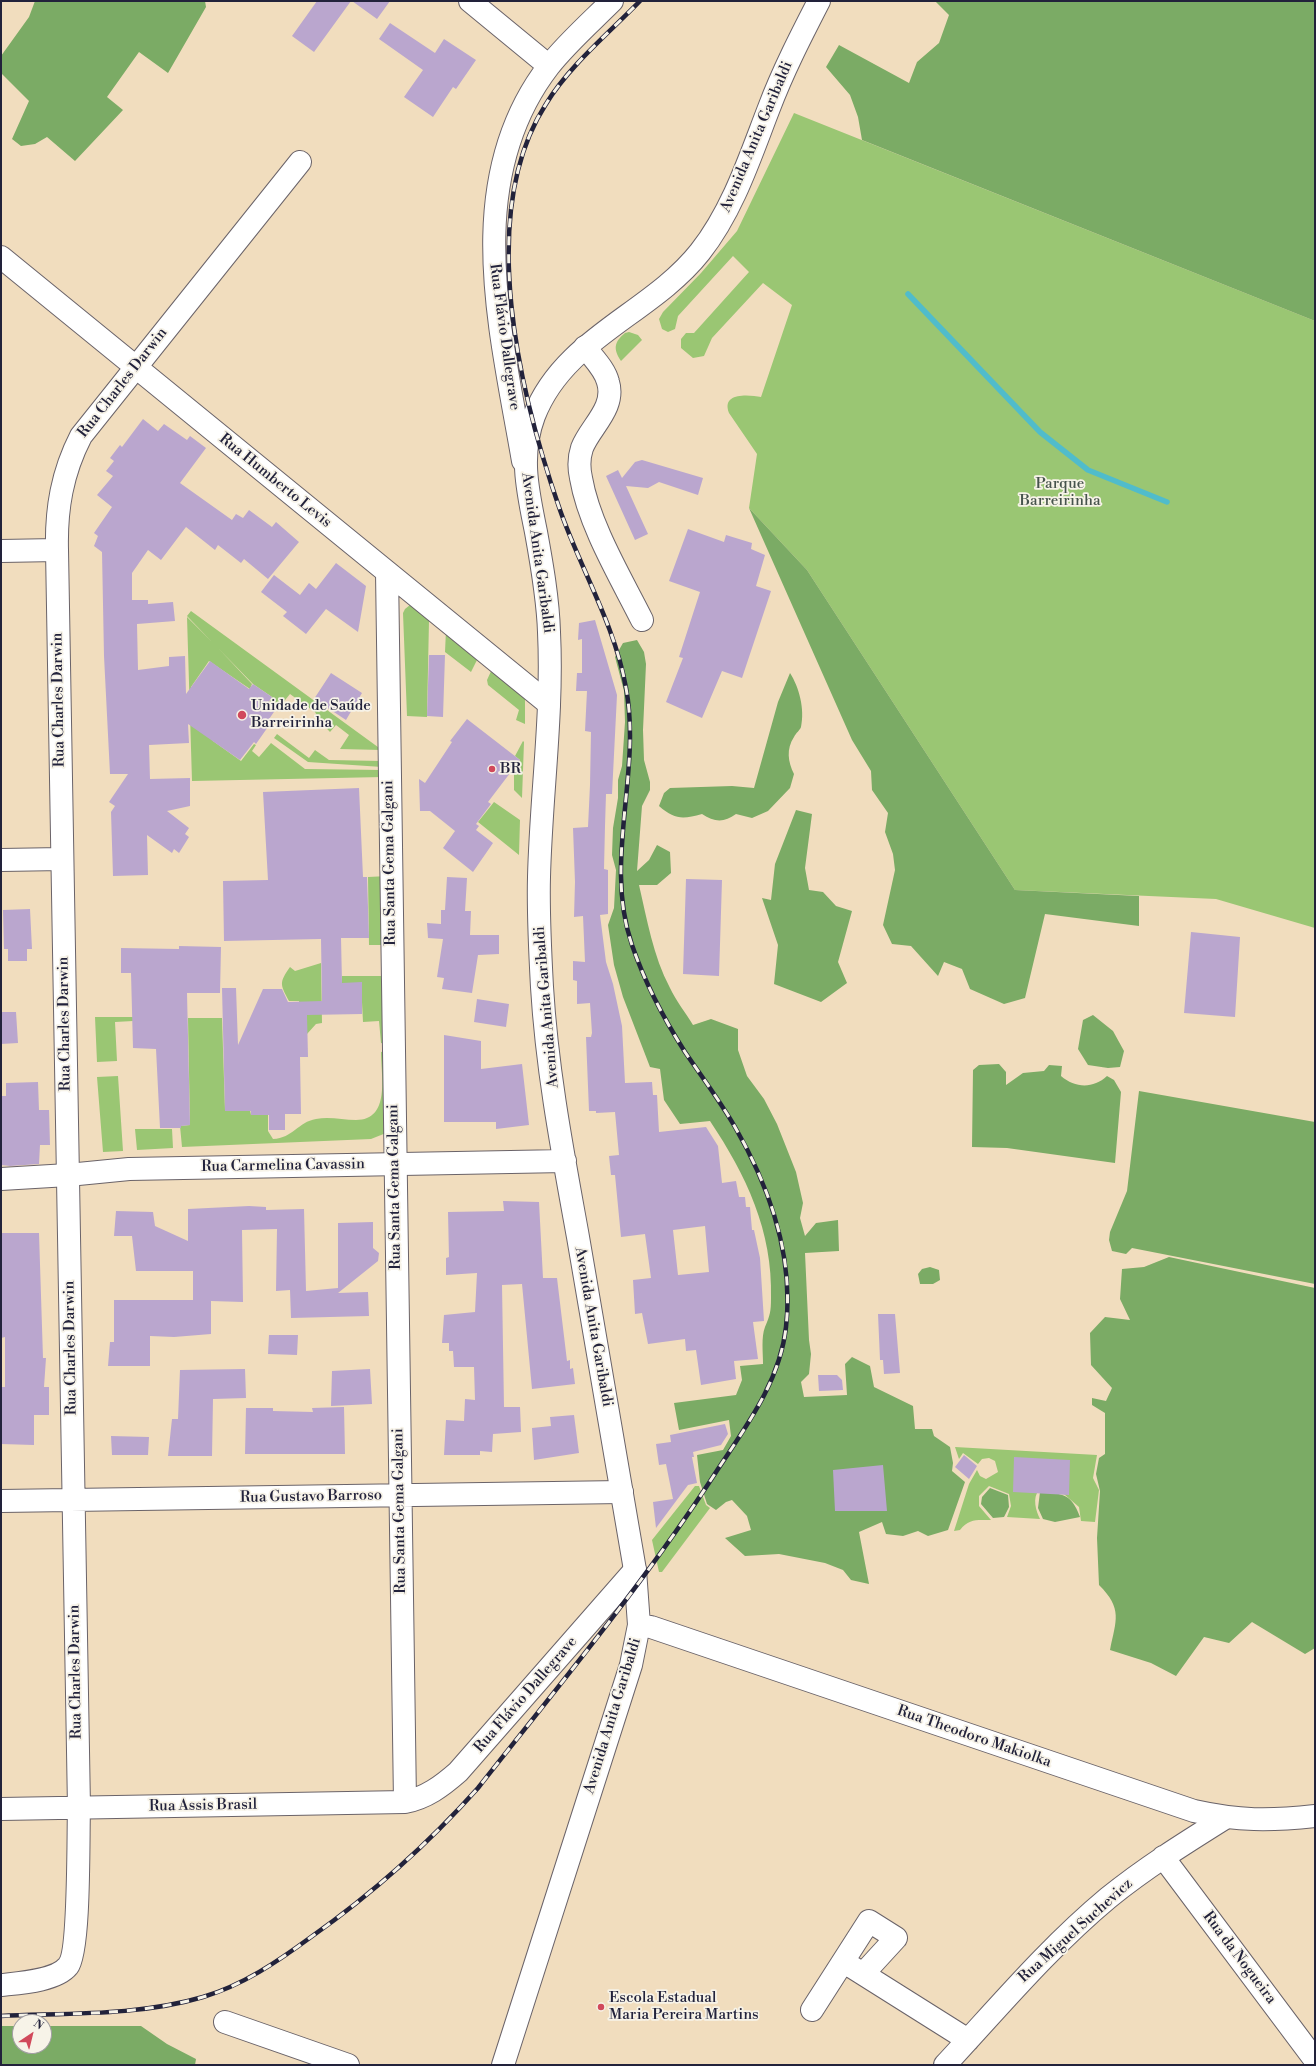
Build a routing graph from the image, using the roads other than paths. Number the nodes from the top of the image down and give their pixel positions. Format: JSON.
{"nodes":[{"id":1,"x":470,"y":1,"type":"edge"},
{"id":2,"x":612,"y":1,"type":"edge"},
{"id":3,"x":819,"y":1,"type":"edge"},
{"id":4,"x":549,"y":66,"type":"junction"},
{"id":5,"x":300,"y":162,"type":"dead end"},
{"id":6,"x":1,"y":257,"type":"edge"},
{"id":7,"x":585,"y":347,"type":"junction"},
{"id":8,"x":135,"y":366,"type":"junction"},
{"id":9,"x":524,"y":470,"type":"junction"},
{"id":10,"x":57,"y":550,"type":"junction"},
{"id":11,"x":1,"y":551,"type":"edge"},
{"id":12,"x":387,"y":572,"type":"junction"},
{"id":13,"x":642,"y":620,"type":"dead end"},
{"id":14,"x":549,"y":704,"type":"junction"},
{"id":15,"x":62,"y":859,"type":"junction"},
{"id":16,"x":1,"y":860,"type":"edge"},
{"id":17,"x":565,"y":1161,"type":"junction"},
{"id":18,"x":395,"y":1164,"type":"junction"},
{"id":19,"x":68,"y":1175,"type":"junction"},
{"id":20,"x":1,"y":1179,"type":"edge"},
{"id":21,"x":622,"y":1492,"type":"junction"},
{"id":22,"x":400,"y":1496,"type":"junction"},
{"id":23,"x":73,"y":1500,"type":"junction"},
{"id":24,"x":1,"y":1501,"type":"edge"},
{"id":25,"x":635,"y":1570,"type":"junction"},
{"id":26,"x":639,"y":1625,"type":"junction"},
{"id":27,"x":405,"y":1802,"type":"junction"},
{"id":28,"x":79,"y":1808,"type":"junction"},
{"id":29,"x":1,"y":1809,"type":"edge"},
{"id":30,"x":1315,"y":1816,"type":"edge"},
{"id":31,"x":1225,"y":1818,"type":"junction"},
{"id":32,"x":1163,"y":1857,"type":"junction"},
{"id":33,"x":843,"y":1961,"type":"junction"},
{"id":34,"x":863,"y":1974,"type":"junction"},
{"id":35,"x":1,"y":1985,"type":"edge"},
{"id":36,"x":812,"y":2010,"type":"dead end"},
{"id":37,"x":225,"y":2022,"type":"dead end"},
{"id":38,"x":968,"y":2040,"type":"junction"},
{"id":39,"x":1315,"y":2060,"type":"edge"},
{"id":40,"x":348,"y":2065,"type":"edge"},
{"id":41,"x":503,"y":2065,"type":"edge"},
{"id":42,"x":945,"y":2065,"type":"edge"}],
"edges":[{"from":1,"to":4,"type":"street"},
{"from":2,"to":4,"type":"street","name":"Rua Flávio Dallegrave"},
{"from":3,"to":7,"type":"street","name":"Avenida Anita Garibaldi"},
{"from":4,"to":9,"type":"street","name":"Rua Flávio Dallegrave"},
{"from":5,"to":8,"type":"street","name":"Rua Charles Darwin"},
{"from":6,"to":8,"type":"street","name":"Rua Humberto Levis"},
{"from":7,"to":9,"type":"street","name":"Avenida Anita Garibaldi"},
{"from":7,"to":13,"type":"street"},
{"from":8,"to":10,"type":"street","name":"Rua Charles Darwin"},
{"from":8,"to":12,"type":"street","name":"Rua Humberto Levis"},
{"from":9,"to":14,"type":"street","name":"Avenida Anita Garibaldi"},
{"from":10,"to":11,"type":"street"},
{"from":10,"to":15,"type":"street","name":"Rua Charles Darwin"},
{"from":12,"to":14,"type":"street","name":"Rua Humberto Levis"},
{"from":12,"to":18,"type":"street","name":"Rua Santa Gema Galgani"},
{"from":14,"to":17,"type":"street","name":"Avenida Anita Garibaldi"},
{"from":15,"to":16,"type":"street"},
{"from":15,"to":19,"type":"street","name":"Rua Charles Darwin"},
{"from":17,"to":18,"type":"street","name":"Rua Carmelina Cavassin"},
{"from":17,"to":21,"type":"street","name":"Avenida Anita Garibaldi"},
{"from":18,"to":19,"type":"street","name":"Rua Carmelina Cavassin"},
{"from":18,"to":22,"type":"street","name":"Rua Santa Gema Galgani"},
{"from":19,"to":20,"type":"street","name":"Rua Carmelina Cavassin"},
{"from":19,"to":23,"type":"street","name":"Rua Charles Darwin"},
{"from":21,"to":22,"type":"street","name":"Rua Gustavo Barroso"},
{"from":21,"to":25,"type":"street","name":"Avenida Anita Garibaldi"},
{"from":22,"to":23,"type":"street","name":"Rua Gustavo Barroso"},
{"from":22,"to":27,"type":"street","name":"Rua Santa Gema Galgani"},
{"from":23,"to":24,"type":"street","name":"Rua Gustavo Barroso"},
{"from":23,"to":28,"type":"street","name":"Rua Charles Darwin"},
{"from":25,"to":26,"type":"street","name":"Avenida Anita Garibaldi"},
{"from":25,"to":27,"type":"street","name":"Rua Flávio Dallegrave"},
{"from":26,"to":31,"type":"street","name":"Rua Theodoro Makiolka"},
{"from":26,"to":41,"type":"street","name":"Avenida Anita Garibaldi"},
{"from":27,"to":28,"type":"street","name":"Rua Assis Brasil"},
{"from":28,"to":29,"type":"street","name":"Rua Assis Brasil"},
{"from":28,"to":35,"type":"street","name":"Rua Charles Darwin"},
{"from":30,"to":31,"type":"street","name":"Rua Theodoro Makiolka"},
{"from":31,"to":32,"type":"street","name":"Rua Miguel Suchevicz"},
{"from":32,"to":38,"type":"street","name":"Rua Miguel Suchevicz"},
{"from":32,"to":39,"type":"street","name":"Rua da Nogueira"},
{"from":33,"to":34,"type":"street"},
{"from":33,"to":34,"type":"street"},
{"from":33,"to":36,"type":"street"},
{"from":34,"to":38,"type":"street"},
{"from":37,"to":40,"type":"street"},
{"from":38,"to":42,"type":"street","name":"Rua Miguel Suchevicz"}]}
